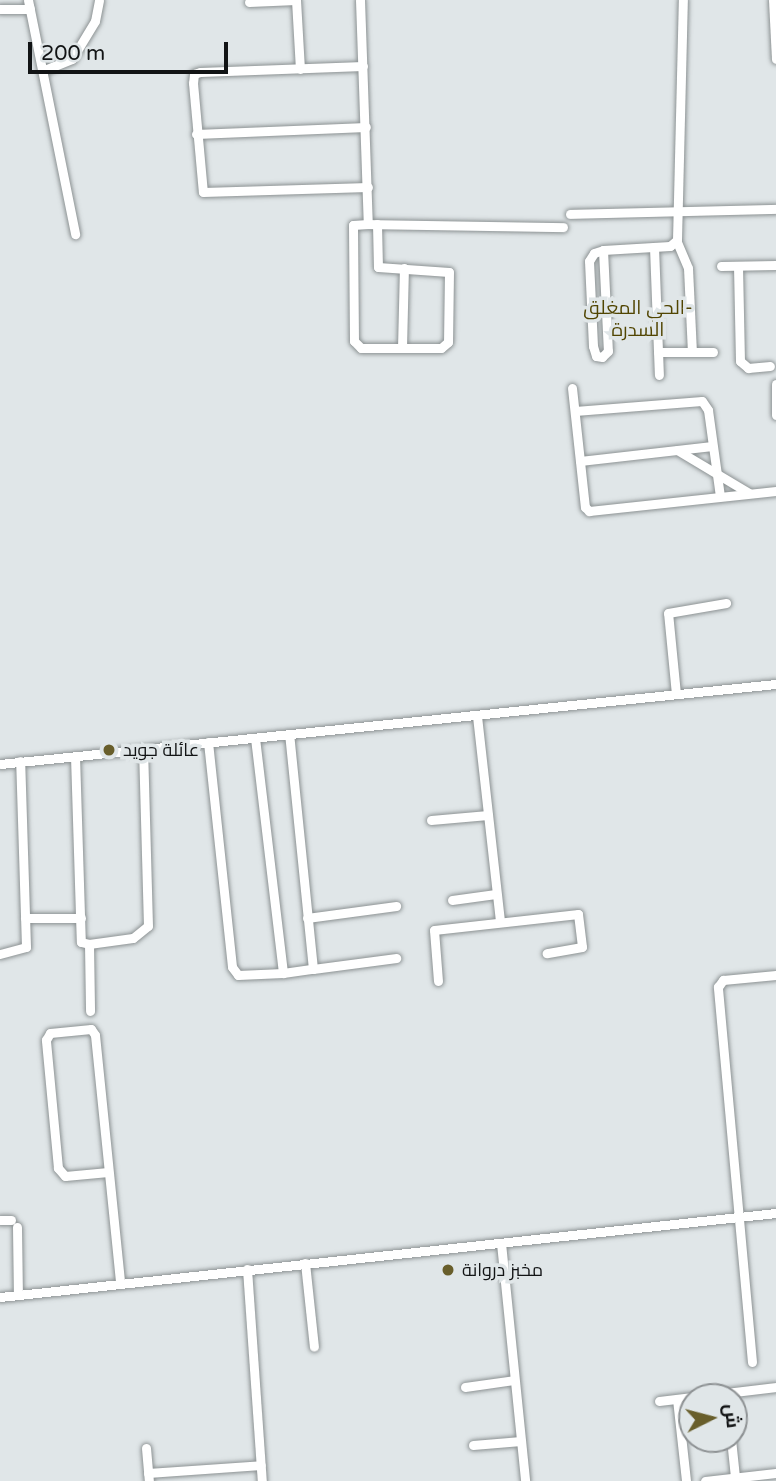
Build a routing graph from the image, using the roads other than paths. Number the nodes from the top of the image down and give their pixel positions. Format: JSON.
{"nodes":[{"id":1,"x":99,"y":0,"type":"edge"},
{"id":2,"x":296,"y":0,"type":"edge"},
{"id":3,"x":360,"y":0,"type":"edge"},
{"id":4,"x":683,"y":0,"type":"edge"},
{"id":5,"x":773,"y":0,"type":"edge"},
{"id":6,"x":249,"y":2,"type":"dead end"},
{"id":7,"x":29,"y":5,"type":"edge"},
{"id":8,"x":0,"y":9,"type":"edge"},
{"id":9,"x":775,"y":28,"type":"edge"},
{"id":10,"x":776,"y":60,"type":"edge"},
{"id":11,"x":363,"y":66,"type":"junction"},
{"id":12,"x":300,"y":69,"type":"junction"},
{"id":13,"x":42,"y":71,"type":"junction"},
{"id":14,"x":366,"y":127,"type":"junction"},
{"id":15,"x":196,"y":134,"type":"junction"},
{"id":16,"x":368,"y":187,"type":"junction"},
{"id":17,"x":776,"y":209,"type":"edge"},
{"id":18,"x":678,"y":210,"type":"junction"},
{"id":19,"x":570,"y":214,"type":"dead end"},
{"id":20,"x":372,"y":224,"type":"junction"},
{"id":21,"x":563,"y":227,"type":"dead end"},
{"id":22,"x":75,"y":234,"type":"dead end"},
{"id":23,"x":677,"y":242,"type":"junction"},
{"id":24,"x":654,"y":247,"type":"junction"},
{"id":25,"x":603,"y":250,"type":"junction"},
{"id":26,"x":776,"y":265,"type":"edge"},
{"id":27,"x":721,"y":266,"type":"dead end"},
{"id":28,"x":738,"y":266,"type":"junction"},
{"id":29,"x":404,"y":268,"type":"junction"},
{"id":30,"x":402,"y":348,"type":"junction"},
{"id":31,"x":658,"y":352,"type":"junction"},
{"id":32,"x":692,"y":352,"type":"junction"},
{"id":33,"x":713,"y":352,"type":"dead end"},
{"id":34,"x":770,"y":366,"type":"dead end"},
{"id":35,"x":659,"y":375,"type":"dead end"},
{"id":36,"x":776,"y":384,"type":"edge"},
{"id":37,"x":572,"y":388,"type":"dead end"},
{"id":38,"x":575,"y":411,"type":"junction"},
{"id":39,"x":776,"y":415,"type":"edge"},
{"id":40,"x":712,"y":446,"type":"junction"},
{"id":41,"x":677,"y":450,"type":"junction"},
{"id":42,"x":580,"y":461,"type":"junction"},
{"id":43,"x":717,"y":474,"type":"junction"},
{"id":44,"x":776,"y":491,"type":"edge"},
{"id":45,"x":749,"y":494,"type":"junction"},
{"id":46,"x":720,"y":496,"type":"junction"},
{"id":47,"x":726,"y":603,"type":"dead end"},
{"id":48,"x":776,"y":684,"type":"edge"},
{"id":49,"x":676,"y":694,"type":"junction"},
{"id":50,"x":477,"y":716,"type":"junction"},
{"id":51,"x":289,"y":734,"type":"junction"},
{"id":52,"x":255,"y":738,"type":"junction"},
{"id":53,"x":208,"y":742,"type":"junction"},
{"id":54,"x":143,"y":749,"type":"junction"},
{"id":55,"x":75,"y":756,"type":"junction"},
{"id":56,"x":20,"y":761,"type":"junction"},
{"id":57,"x":0,"y":764,"type":"edge"},
{"id":58,"x":488,"y":815,"type":"junction"},
{"id":59,"x":431,"y":820,"type":"dead end"},
{"id":60,"x":496,"y":894,"type":"junction"},
{"id":61,"x":452,"y":900,"type":"dead end"},
{"id":62,"x":396,"y":906,"type":"dead end"},
{"id":63,"x":25,"y":918,"type":"junction"},
{"id":64,"x":81,"y":918,"type":"junction"},
{"id":65,"x":307,"y":918,"type":"junction"},
{"id":66,"x":500,"y":921,"type":"junction"},
{"id":67,"x":89,"y":944,"type":"junction"},
{"id":68,"x":547,"y":953,"type":"dead end"},
{"id":69,"x":0,"y":954,"type":"edge"},
{"id":70,"x":396,"y":958,"type":"dead end"},
{"id":71,"x":313,"y":969,"type":"junction"},
{"id":72,"x":283,"y":972,"type":"junction"},
{"id":73,"x":776,"y":975,"type":"edge"},
{"id":74,"x":438,"y":981,"type":"dead end"},
{"id":75,"x":90,"y":1011,"type":"dead end"},
{"id":76,"x":108,"y":1172,"type":"junction"},
{"id":77,"x":776,"y":1213,"type":"edge"},
{"id":78,"x":740,"y":1217,"type":"junction"},
{"id":79,"x":0,"y":1220,"type":"edge"},
{"id":80,"x":501,"y":1243,"type":"junction"},
{"id":81,"x":305,"y":1263,"type":"junction"},
{"id":82,"x":247,"y":1269,"type":"junction"},
{"id":83,"x":120,"y":1283,"type":"junction"},
{"id":84,"x":18,"y":1295,"type":"junction"},
{"id":85,"x":0,"y":1297,"type":"edge"},
{"id":86,"x":314,"y":1347,"type":"dead end"},
{"id":87,"x":752,"y":1362,"type":"dead end"},
{"id":88,"x":514,"y":1380,"type":"junction"},
{"id":89,"x":465,"y":1387,"type":"dead end"},
{"id":90,"x":776,"y":1387,"type":"edge"},
{"id":91,"x":748,"y":1392,"type":"edge"},
{"id":92,"x":677,"y":1399,"type":"joint"},
{"id":93,"x":659,"y":1401,"type":"dead end"},
{"id":94,"x":521,"y":1441,"type":"junction"},
{"id":95,"x":473,"y":1445,"type":"dead end"},
{"id":96,"x":146,"y":1448,"type":"dead end"},
{"id":97,"x":732,"y":1453,"type":"edge"},
{"id":98,"x":261,"y":1465,"type":"junction"},
{"id":99,"x":213,"y":1468,"type":"junction"},
{"id":100,"x":776,"y":1473,"type":"edge"},
{"id":101,"x":148,"y":1477,"type":"edge"},
{"id":102,"x":735,"y":1478,"type":"junction"},
{"id":103,"x":214,"y":1481,"type":"edge"},
{"id":104,"x":262,"y":1481,"type":"edge"},
{"id":105,"x":525,"y":1481,"type":"edge"},
{"id":106,"x":686,"y":1481,"type":"edge"},
{"id":107,"x":705,"y":1481,"type":"edge"}],
"edges":[{"from":1,"to":13,"type":"street"},
{"from":2,"to":6,"type":"street"},
{"from":2,"to":12,"type":"street"},
{"from":3,"to":11,"type":"street"},
{"from":4,"to":18,"type":"street"},
{"from":5,"to":9,"type":"street"},
{"from":7,"to":8,"type":"street"},
{"from":7,"to":13,"type":"street"},
{"from":9,"to":10,"type":"street"},
{"from":11,"to":12,"type":"street"},
{"from":11,"to":14,"type":"street"},
{"from":12,"to":15,"type":"street"},
{"from":13,"to":22,"type":"street"},
{"from":14,"to":15,"type":"street"},
{"from":14,"to":16,"type":"street"},
{"from":15,"to":16,"type":"street"},
{"from":16,"to":20,"type":"street"},
{"from":17,"to":18,"type":"street"},
{"from":18,"to":19,"type":"street"},
{"from":18,"to":23,"type":"street"},
{"from":20,"to":21,"type":"street"},
{"from":20,"to":29,"type":"street"},
{"from":20,"to":30,"type":"street"},
{"from":23,"to":24,"type":"street"},
{"from":23,"to":32,"type":"street"},
{"from":24,"to":25,"type":"street"},
{"from":24,"to":31,"type":"street"},
{"from":25,"to":25,"type":"street"},
{"from":26,"to":28,"type":"street"},
{"from":27,"to":28,"type":"street"},
{"from":28,"to":34,"type":"street"},
{"from":29,"to":30,"type":"street"},
{"from":29,"to":30,"type":"street"},
{"from":31,"to":32,"type":"street"},
{"from":31,"to":35,"type":"street"},
{"from":32,"to":33,"type":"street"},
{"from":36,"to":39,"type":"street"},
{"from":37,"to":38,"type":"street"},
{"from":38,"to":40,"type":"street"},
{"from":38,"to":42,"type":"street"},
{"from":40,"to":41,"type":"street"},
{"from":40,"to":43,"type":"street"},
{"from":41,"to":42,"type":"street"},
{"from":41,"to":43,"type":"street"},
{"from":42,"to":46,"type":"street"},
{"from":43,"to":45,"type":"street"},
{"from":43,"to":46,"type":"street"},
{"from":44,"to":45,"type":"street"},
{"from":45,"to":46,"type":"street"},
{"from":47,"to":49,"type":"street"},
{"from":48,"to":49,"type":"street"},
{"from":49,"to":50,"type":"street"},
{"from":50,"to":51,"type":"street"},
{"from":50,"to":58,"type":"street"},
{"from":51,"to":52,"type":"street"},
{"from":51,"to":65,"type":"street"},
{"from":52,"to":53,"type":"street"},
{"from":52,"to":72,"type":"street"},
{"from":53,"to":54,"type":"street"},
{"from":53,"to":72,"type":"street"},
{"from":54,"to":55,"type":"street"},
{"from":54,"to":67,"type":"street"},
{"from":55,"to":56,"type":"street"},
{"from":55,"to":64,"type":"street"},
{"from":56,"to":57,"type":"street"},
{"from":56,"to":63,"type":"street"},
{"from":58,"to":59,"type":"street"},
{"from":58,"to":60,"type":"street"},
{"from":60,"to":61,"type":"street"},
{"from":60,"to":66,"type":"street"},
{"from":62,"to":65,"type":"street"},
{"from":63,"to":64,"type":"street"},
{"from":63,"to":69,"type":"street"},
{"from":64,"to":67,"type":"street"},
{"from":65,"to":71,"type":"street"},
{"from":66,"to":68,"type":"street"},
{"from":66,"to":74,"type":"street"},
{"from":67,"to":75,"type":"street"},
{"from":70,"to":71,"type":"street"},
{"from":71,"to":72,"type":"street"},
{"from":73,"to":78,"type":"street"},
{"from":76,"to":76,"type":"street"},
{"from":76,"to":83,"type":"street"},
{"from":77,"to":78,"type":"street"},
{"from":78,"to":80,"type":"street"},
{"from":78,"to":87,"type":"street"},
{"from":79,"to":84,"type":"street"},
{"from":80,"to":81,"type":"street"},
{"from":80,"to":88,"type":"street"},
{"from":81,"to":82,"type":"street"},
{"from":81,"to":86,"type":"street"},
{"from":82,"to":83,"type":"street"},
{"from":82,"to":98,"type":"street"},
{"from":83,"to":84,"type":"street"},
{"from":84,"to":85,"type":"street"},
{"from":88,"to":89,"type":"street"},
{"from":88,"to":94,"type":"street"},
{"from":90,"to":91,"type":"street"},
{"from":92,"to":93,"type":"street"},
{"from":92,"to":106,"type":"street"},
{"from":94,"to":95,"type":"street"},
{"from":94,"to":105,"type":"street"},
{"from":96,"to":101,"type":"street"},
{"from":97,"to":102,"type":"street"},
{"from":98,"to":99,"type":"street"},
{"from":98,"to":104,"type":"street"},
{"from":99,"to":101,"type":"street"},
{"from":99,"to":103,"type":"street"},
{"from":100,"to":102,"type":"street"},
{"from":102,"to":107,"type":"street"}]}
